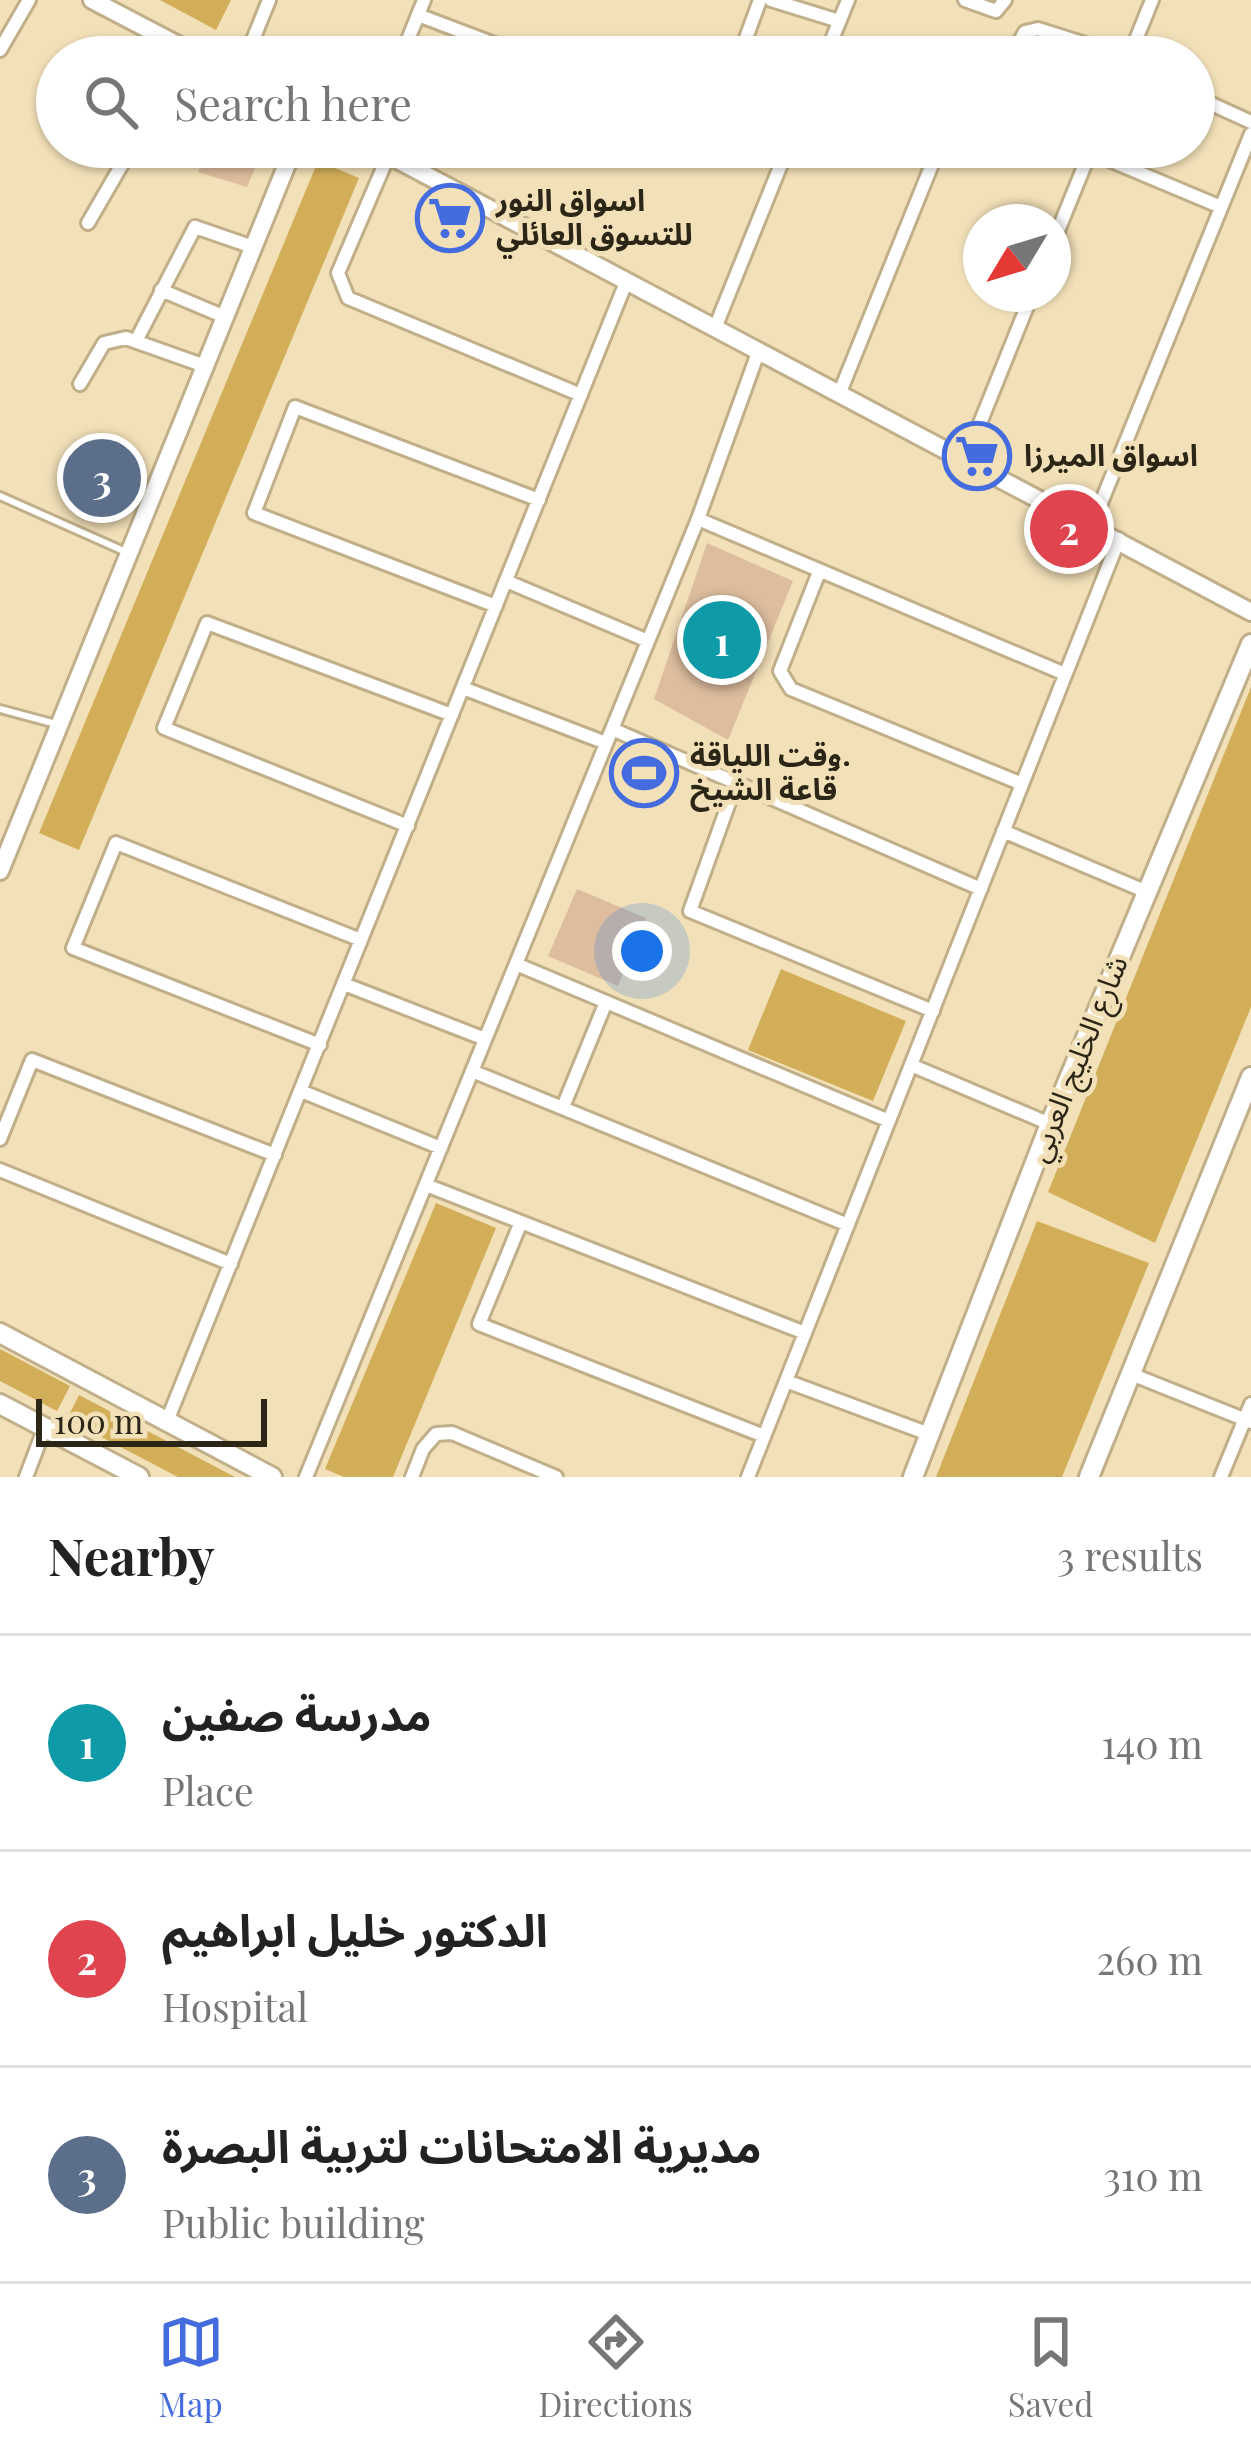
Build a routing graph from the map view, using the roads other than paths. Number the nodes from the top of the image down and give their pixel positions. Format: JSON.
{"nodes":[{"id":1,"x":29,"y":0,"type":"edge"},
{"id":2,"x":92,"y":0,"type":"edge"},
{"id":3,"x":269,"y":0,"type":"edge"},
{"id":4,"x":424,"y":0,"type":"edge"},
{"id":5,"x":760,"y":0,"type":"edge"},
{"id":6,"x":771,"y":0,"type":"edge"},
{"id":7,"x":848,"y":0,"type":"edge"},
{"id":8,"x":965,"y":0,"type":"edge"},
{"id":9,"x":1005,"y":0,"type":"edge"},
{"id":10,"x":1152,"y":0,"type":"edge"},
{"id":11,"x":418,"y":15,"type":"junction"},
{"id":12,"x":839,"y":21,"type":"junction"},
{"id":13,"x":154,"y":36,"type":"edge"},
{"id":14,"x":254,"y":36,"type":"edge"},
{"id":15,"x":410,"y":36,"type":"edge"},
{"id":16,"x":474,"y":36,"type":"edge"},
{"id":17,"x":747,"y":36,"type":"edge"},
{"id":18,"x":833,"y":36,"type":"edge"},
{"id":19,"x":1023,"y":36,"type":"edge"},
{"id":20,"x":1060,"y":36,"type":"edge"},
{"id":21,"x":1137,"y":36,"type":"edge"},
{"id":22,"x":0,"y":50,"type":"edge"},
{"id":23,"x":1215,"y":106,"type":"edge"},
{"id":24,"x":1251,"y":122,"type":"edge"},
{"id":25,"x":1251,"y":134,"type":"edge"},
{"id":26,"x":120,"y":168,"type":"edge"},
{"id":27,"x":285,"y":168,"type":"edge"},
{"id":28,"x":375,"y":168,"type":"edge"},
{"id":29,"x":413,"y":168,"type":"edge"},
{"id":30,"x":780,"y":168,"type":"edge"},
{"id":31,"x":931,"y":168,"type":"edge"},
{"id":32,"x":1084,"y":168,"type":"edge"},
{"id":33,"x":1132,"y":168,"type":"edge"},
{"id":34,"x":1069,"y":204,"type":"edge"},
{"id":35,"x":1221,"y":207,"type":"junction"},
{"id":36,"x":88,"y":224,"type":"dead end"},
{"id":37,"x":253,"y":247,"type":"junction"},
{"id":38,"x":627,"y":280,"type":"junction"},
{"id":39,"x":161,"y":290,"type":"junction"},
{"id":40,"x":1026,"y":312,"type":"edge"},
{"id":41,"x":225,"y":317,"type":"junction"},
{"id":42,"x":715,"y":328,"type":"junction"},
{"id":43,"x":136,"y":341,"type":"junction"},
{"id":44,"x":759,"y":350,"type":"junction"},
{"id":45,"x":205,"y":366,"type":"junction"},
{"id":46,"x":80,"y":384,"type":"dead end"},
{"id":47,"x":840,"y":392,"type":"junction"},
{"id":48,"x":581,"y":395,"type":"junction"},
{"id":49,"x":966,"y":458,"type":"junction"},
{"id":50,"x":0,"y":496,"type":"edge"},
{"id":51,"x":539,"y":500,"type":"junction"},
{"id":52,"x":698,"y":519,"type":"junction"},
{"id":53,"x":1092,"y":525,"type":"junction"},
{"id":54,"x":1119,"y":539,"type":"junction"},
{"id":55,"x":129,"y":554,"type":"junction"},
{"id":56,"x":819,"y":572,"type":"junction"},
{"id":57,"x":506,"y":581,"type":"junction"},
{"id":58,"x":496,"y":606,"type":"junction"},
{"id":59,"x":1251,"y":612,"type":"edge"},
{"id":60,"x":648,"y":641,"type":"junction"},
{"id":61,"x":1251,"y":644,"type":"edge"},
{"id":62,"x":1066,"y":674,"type":"junction"},
{"id":63,"x":463,"y":688,"type":"junction"},
{"id":64,"x":0,"y":709,"type":"edge"},
{"id":65,"x":452,"y":715,"type":"junction"},
{"id":66,"x":59,"y":725,"type":"junction"},
{"id":67,"x":609,"y":736,"type":"junction"},
{"id":68,"x":736,"y":783,"type":"junction"},
{"id":69,"x":1022,"y":784,"type":"junction"},
{"id":70,"x":408,"y":826,"type":"junction"},
{"id":71,"x":1003,"y":832,"type":"junction"},
{"id":72,"x":0,"y":872,"type":"edge"},
{"id":73,"x":981,"y":889,"type":"junction"},
{"id":74,"x":1148,"y":892,"type":"junction"},
{"id":75,"x":362,"y":940,"type":"junction"},
{"id":76,"x":516,"y":964,"type":"junction"},
{"id":77,"x":344,"y":984,"type":"junction"},
{"id":78,"x":606,"y":1002,"type":"junction"},
{"id":79,"x":932,"y":1011,"type":"junction"},
{"id":80,"x":485,"y":1039,"type":"junction"},
{"id":81,"x":320,"y":1045,"type":"junction"},
{"id":82,"x":911,"y":1065,"type":"junction"},
{"id":83,"x":472,"y":1072,"type":"junction"},
{"id":84,"x":1251,"y":1077,"type":"edge"},
{"id":85,"x":301,"y":1090,"type":"junction"},
{"id":86,"x":562,"y":1107,"type":"junction"},
{"id":87,"x":889,"y":1121,"type":"junction"},
{"id":88,"x":1050,"y":1124,"type":"junction"},
{"id":89,"x":0,"y":1139,"type":"edge"},
{"id":90,"x":441,"y":1148,"type":"junction"},
{"id":91,"x":275,"y":1155,"type":"junction"},
{"id":92,"x":0,"y":1170,"type":"edge"},
{"id":93,"x":426,"y":1185,"type":"junction"},
{"id":94,"x":521,"y":1222,"type":"junction"},
{"id":95,"x":848,"y":1226,"type":"junction"},
{"id":96,"x":231,"y":1264,"type":"junction"},
{"id":97,"x":0,"y":1333,"type":"edge"},
{"id":98,"x":806,"y":1333,"type":"junction"},
{"id":99,"x":1130,"y":1374,"type":"junction"},
{"id":100,"x":786,"y":1381,"type":"junction"},
{"id":101,"x":0,"y":1404,"type":"edge"},
{"id":102,"x":1251,"y":1404,"type":"edge"},
{"id":103,"x":167,"y":1421,"type":"junction"},
{"id":104,"x":1248,"y":1421,"type":"edge"},
{"id":105,"x":45,"y":1427,"type":"junction"},
{"id":106,"x":929,"y":1434,"type":"junction"},
{"id":107,"x":764,"y":1436,"type":"junction"},
{"id":108,"x":26,"y":1477,"type":"edge"},
{"id":109,"x":139,"y":1477,"type":"edge"},
{"id":110,"x":272,"y":1477,"type":"edge"},
{"id":111,"x":306,"y":1477,"type":"edge"},
{"id":112,"x":412,"y":1477,"type":"edge"},
{"id":113,"x":556,"y":1477,"type":"edge"},
{"id":114,"x":748,"y":1477,"type":"edge"},
{"id":115,"x":913,"y":1477,"type":"edge"},
{"id":116,"x":1089,"y":1477,"type":"edge"},
{"id":117,"x":1221,"y":1477,"type":"edge"}],
"edges":[{"from":1,"to":22,"type":"street"},
{"from":2,"to":13,"type":"street"},
{"from":3,"to":14,"type":"street"},
{"from":4,"to":11,"type":"street"},
{"from":5,"to":17,"type":"street"},
{"from":6,"to":12,"type":"street"},
{"from":7,"to":12,"type":"street"},
{"from":8,"to":9,"type":"street"},
{"from":10,"to":21,"type":"street"},
{"from":11,"to":15,"type":"street"},
{"from":11,"to":16,"type":"street"},
{"from":12,"to":18,"type":"street"},
{"from":19,"to":20,"type":"street"},
{"from":23,"to":24,"type":"street"},
{"from":25,"to":35,"type":"street"},
{"from":26,"to":36,"type":"street"},
{"from":27,"to":37,"type":"street"},
{"from":28,"to":48,"type":"street"},
{"from":29,"to":38,"type":"street"},
{"from":30,"to":42,"type":"street"},
{"from":31,"to":47,"type":"street"},
{"from":32,"to":34,"type":"street"},
{"from":33,"to":35,"type":"street"},
{"from":35,"to":53,"type":"street"},
{"from":37,"to":39,"type":"street"},
{"from":37,"to":41,"type":"street"},
{"from":38,"to":42,"type":"street"},
{"from":38,"to":48,"type":"street"},
{"from":39,"to":41,"type":"street"},
{"from":39,"to":43,"type":"street"},
{"from":40,"to":49,"type":"street"},
{"from":41,"to":45,"type":"street"},
{"from":42,"to":44,"type":"street"},
{"from":43,"to":45,"type":"street"},
{"from":43,"to":46,"type":"street"},
{"from":44,"to":47,"type":"street"},
{"from":44,"to":52,"type":"street"},
{"from":45,"to":55,"type":"street"},
{"from":47,"to":49,"type":"street"},
{"from":48,"to":51,"type":"street"},
{"from":49,"to":53,"type":"street"},
{"from":50,"to":55,"type":"lane"},
{"from":51,"to":57,"type":"street"},
{"from":51,"to":58,"type":"street"},
{"from":52,"to":56,"type":"street"},
{"from":52,"to":60,"type":"street"},
{"from":53,"to":54,"type":"street"},
{"from":54,"to":59,"type":"street"},
{"from":54,"to":62,"type":"street"},
{"from":55,"to":66,"type":"street"},
{"from":56,"to":62,"type":"street"},
{"from":56,"to":69,"type":"street"},
{"from":57,"to":58,"type":"street"},
{"from":57,"to":60,"type":"street"},
{"from":58,"to":63,"type":"street"},
{"from":60,"to":67,"type":"street"},
{"from":61,"to":74,"type":"main road","name":"شارع الخليج العربي"},
{"from":62,"to":69,"type":"street"},
{"from":63,"to":65,"type":"street"},
{"from":63,"to":67,"type":"street"},
{"from":64,"to":66,"type":"lane"},
{"from":65,"to":70,"type":"street"},
{"from":65,"to":70,"type":"street"},
{"from":66,"to":72,"type":"street"},
{"from":67,"to":68,"type":"street"},
{"from":67,"to":76,"type":"street"},
{"from":68,"to":73,"type":"street"},
{"from":68,"to":79,"type":"street"},
{"from":69,"to":71,"type":"street"},
{"from":70,"to":75,"type":"street"},
{"from":71,"to":73,"type":"street"},
{"from":71,"to":74,"type":"street"},
{"from":73,"to":79,"type":"street"},
{"from":74,"to":88,"type":"main road","name":"شارع الخليج العربي"},
{"from":75,"to":77,"type":"street"},
{"from":75,"to":81,"type":"street"},
{"from":76,"to":78,"type":"street"},
{"from":76,"to":80,"type":"street"},
{"from":77,"to":80,"type":"street"},
{"from":77,"to":81,"type":"street"},
{"from":78,"to":86,"type":"street"},
{"from":78,"to":87,"type":"street"},
{"from":79,"to":82,"type":"street"},
{"from":80,"to":83,"type":"street"},
{"from":81,"to":85,"type":"street"},
{"from":82,"to":87,"type":"street"},
{"from":82,"to":88,"type":"street"},
{"from":83,"to":86,"type":"street"},
{"from":83,"to":90,"type":"street"},
{"from":84,"to":99,"type":"main road"},
{"from":85,"to":90,"type":"street"},
{"from":85,"to":91,"type":"street"},
{"from":86,"to":95,"type":"street"},
{"from":87,"to":95,"type":"street"},
{"from":88,"to":106,"type":"main road","name":"شارع الخليج العربي"},
{"from":89,"to":91,"type":"street"},
{"from":90,"to":93,"type":"street"},
{"from":91,"to":96,"type":"street"},
{"from":92,"to":96,"type":"street"},
{"from":93,"to":94,"type":"street"},
{"from":93,"to":111,"type":"street"},
{"from":94,"to":98,"type":"street"},
{"from":94,"to":107,"type":"street"},
{"from":95,"to":98,"type":"street"},
{"from":96,"to":103,"type":"street"},
{"from":97,"to":103,"type":"main road"},
{"from":98,"to":100,"type":"street"},
{"from":99,"to":104,"type":"street"},
{"from":99,"to":116,"type":"main road"},
{"from":100,"to":106,"type":"street"},
{"from":100,"to":107,"type":"street"},
{"from":101,"to":105,"type":"main road"},
{"from":102,"to":104,"type":"street"},
{"from":103,"to":110,"type":"main road"},
{"from":104,"to":117,"type":"street"},
{"from":105,"to":108,"type":"street"},
{"from":105,"to":109,"type":"main road"},
{"from":106,"to":115,"type":"main road","name":"شارع الخليج العربي"},
{"from":107,"to":114,"type":"street"},
{"from":112,"to":113,"type":"street"}]}
